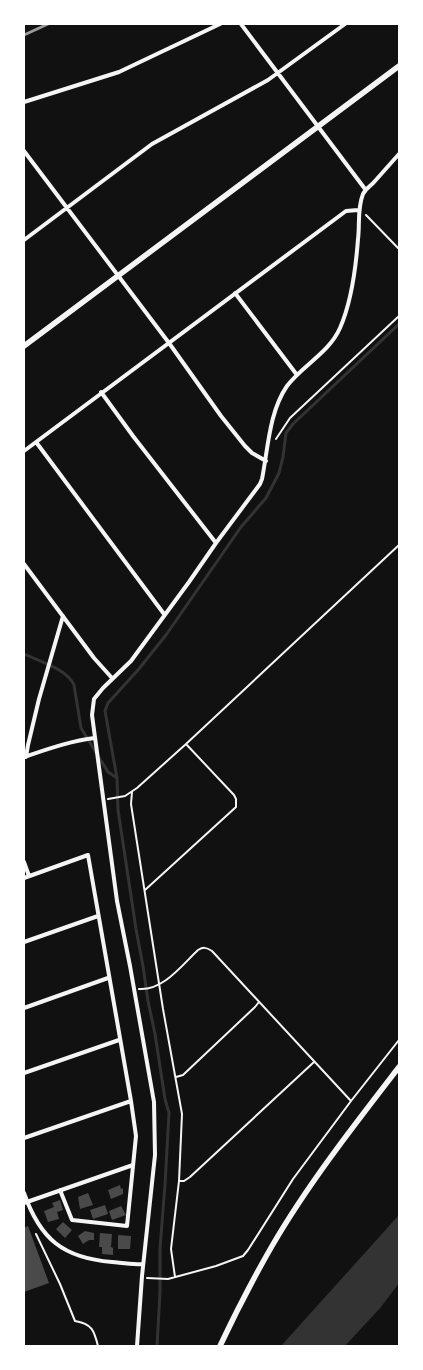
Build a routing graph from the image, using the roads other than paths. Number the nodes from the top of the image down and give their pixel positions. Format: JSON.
{"nodes":[{"id":1,"x":220,"y":24,"type":"edge"},
{"id":2,"x":241,"y":24,"type":"edge"},
{"id":3,"x":345,"y":24,"type":"edge"},
{"id":4,"x":399,"y":66,"type":"edge"},
{"id":5,"x":278,"y":74,"type":"junction"},
{"id":6,"x":24,"y":102,"type":"edge"},
{"id":7,"x":318,"y":126,"type":"junction"},
{"id":8,"x":24,"y":150,"type":"edge"},
{"id":9,"x":399,"y":154,"type":"edge"},
{"id":10,"x":365,"y":190,"type":"junction"},
{"id":11,"x":67,"y":208,"type":"junction"},
{"id":12,"x":358,"y":210,"type":"junction"},
{"id":13,"x":24,"y":240,"type":"edge"},
{"id":14,"x":118,"y":276,"type":"junction"},
{"id":15,"x":236,"y":293,"type":"junction"},
{"id":16,"x":169,"y":343,"type":"junction"},
{"id":17,"x":24,"y":346,"type":"edge"},
{"id":18,"x":297,"y":375,"type":"junction"},
{"id":19,"x":101,"y":392,"type":"junction"},
{"id":20,"x":36,"y":442,"type":"junction"},
{"id":21,"x":24,"y":451,"type":"edge"},
{"id":22,"x":266,"y":461,"type":"junction"},
{"id":23,"x":216,"y":542,"type":"junction"},
{"id":24,"x":24,"y":564,"type":"edge"},
{"id":25,"x":164,"y":614,"type":"junction"},
{"id":26,"x":63,"y":616,"type":"junction"},
{"id":27,"x":112,"y":678,"type":"junction"},
{"id":28,"x":95,"y":738,"type":"junction"},
{"id":29,"x":25,"y":757,"type":"edge"},
{"id":30,"x":24,"y":862,"type":"edge"},
{"id":31,"x":29,"y":876,"type":"junction"},
{"id":32,"x":24,"y":878,"type":"edge"},
{"id":33,"x":98,"y":916,"type":"junction"},
{"id":34,"x":24,"y":942,"type":"edge"},
{"id":35,"x":108,"y":978,"type":"junction"},
{"id":36,"x":24,"y":1008,"type":"edge"},
{"id":37,"x":119,"y":1040,"type":"junction"},
{"id":38,"x":399,"y":1067,"type":"edge"},
{"id":39,"x":24,"y":1073,"type":"edge"},
{"id":40,"x":131,"y":1101,"type":"junction"},
{"id":41,"x":24,"y":1138,"type":"edge"},
{"id":42,"x":133,"y":1165,"type":"junction"},
{"id":43,"x":60,"y":1190,"type":"junction"},
{"id":44,"x":24,"y":1193,"type":"edge"},
{"id":45,"x":26,"y":1202,"type":"edge"},
{"id":46,"x":143,"y":1264,"type":"junction"},
{"id":47,"x":137,"y":1346,"type":"edge"},
{"id":48,"x":220,"y":1346,"type":"edge"}],
"edges":[{"from":1,"to":6,"type":"street"},
{"from":2,"to":5,"type":"street"},
{"from":3,"to":5,"type":"street"},
{"from":4,"to":7,"type":"main road"},
{"from":5,"to":7,"type":"street"},
{"from":5,"to":11,"type":"street"},
{"from":7,"to":10,"type":"street"},
{"from":7,"to":14,"type":"main road"},
{"from":8,"to":11,"type":"street"},
{"from":9,"to":10,"type":"street"},
{"from":10,"to":12,"type":"street"},
{"from":11,"to":13,"type":"street"},
{"from":11,"to":14,"type":"street"},
{"from":12,"to":15,"type":"street"},
{"from":12,"to":18,"type":"street"},
{"from":14,"to":16,"type":"street"},
{"from":14,"to":17,"type":"main road"},
{"from":15,"to":16,"type":"street"},
{"from":15,"to":18,"type":"street"},
{"from":16,"to":19,"type":"street"},
{"from":16,"to":22,"type":"street"},
{"from":18,"to":22,"type":"street"},
{"from":19,"to":20,"type":"street"},
{"from":19,"to":23,"type":"street"},
{"from":20,"to":21,"type":"street"},
{"from":20,"to":25,"type":"street"},
{"from":22,"to":23,"type":"street"},
{"from":23,"to":25,"type":"street"},
{"from":24,"to":26,"type":"street"},
{"from":25,"to":27,"type":"street"},
{"from":26,"to":27,"type":"street"},
{"from":26,"to":29,"type":"street"},
{"from":27,"to":28,"type":"street"},
{"from":28,"to":29,"type":"street"},
{"from":28,"to":46,"type":"street"},
{"from":30,"to":31,"type":"street"},
{"from":31,"to":32,"type":"street"},
{"from":31,"to":33,"type":"street"},
{"from":33,"to":34,"type":"street"},
{"from":33,"to":35,"type":"street"},
{"from":35,"to":36,"type":"street"},
{"from":35,"to":37,"type":"street"},
{"from":37,"to":39,"type":"street"},
{"from":37,"to":40,"type":"street"},
{"from":38,"to":48,"type":"main road"},
{"from":40,"to":41,"type":"street"},
{"from":40,"to":42,"type":"street"},
{"from":42,"to":43,"type":"street"},
{"from":42,"to":43,"type":"street"},
{"from":43,"to":45,"type":"street"},
{"from":44,"to":45,"type":"street"},
{"from":45,"to":46,"type":"street"},
{"from":46,"to":47,"type":"street"}]}
